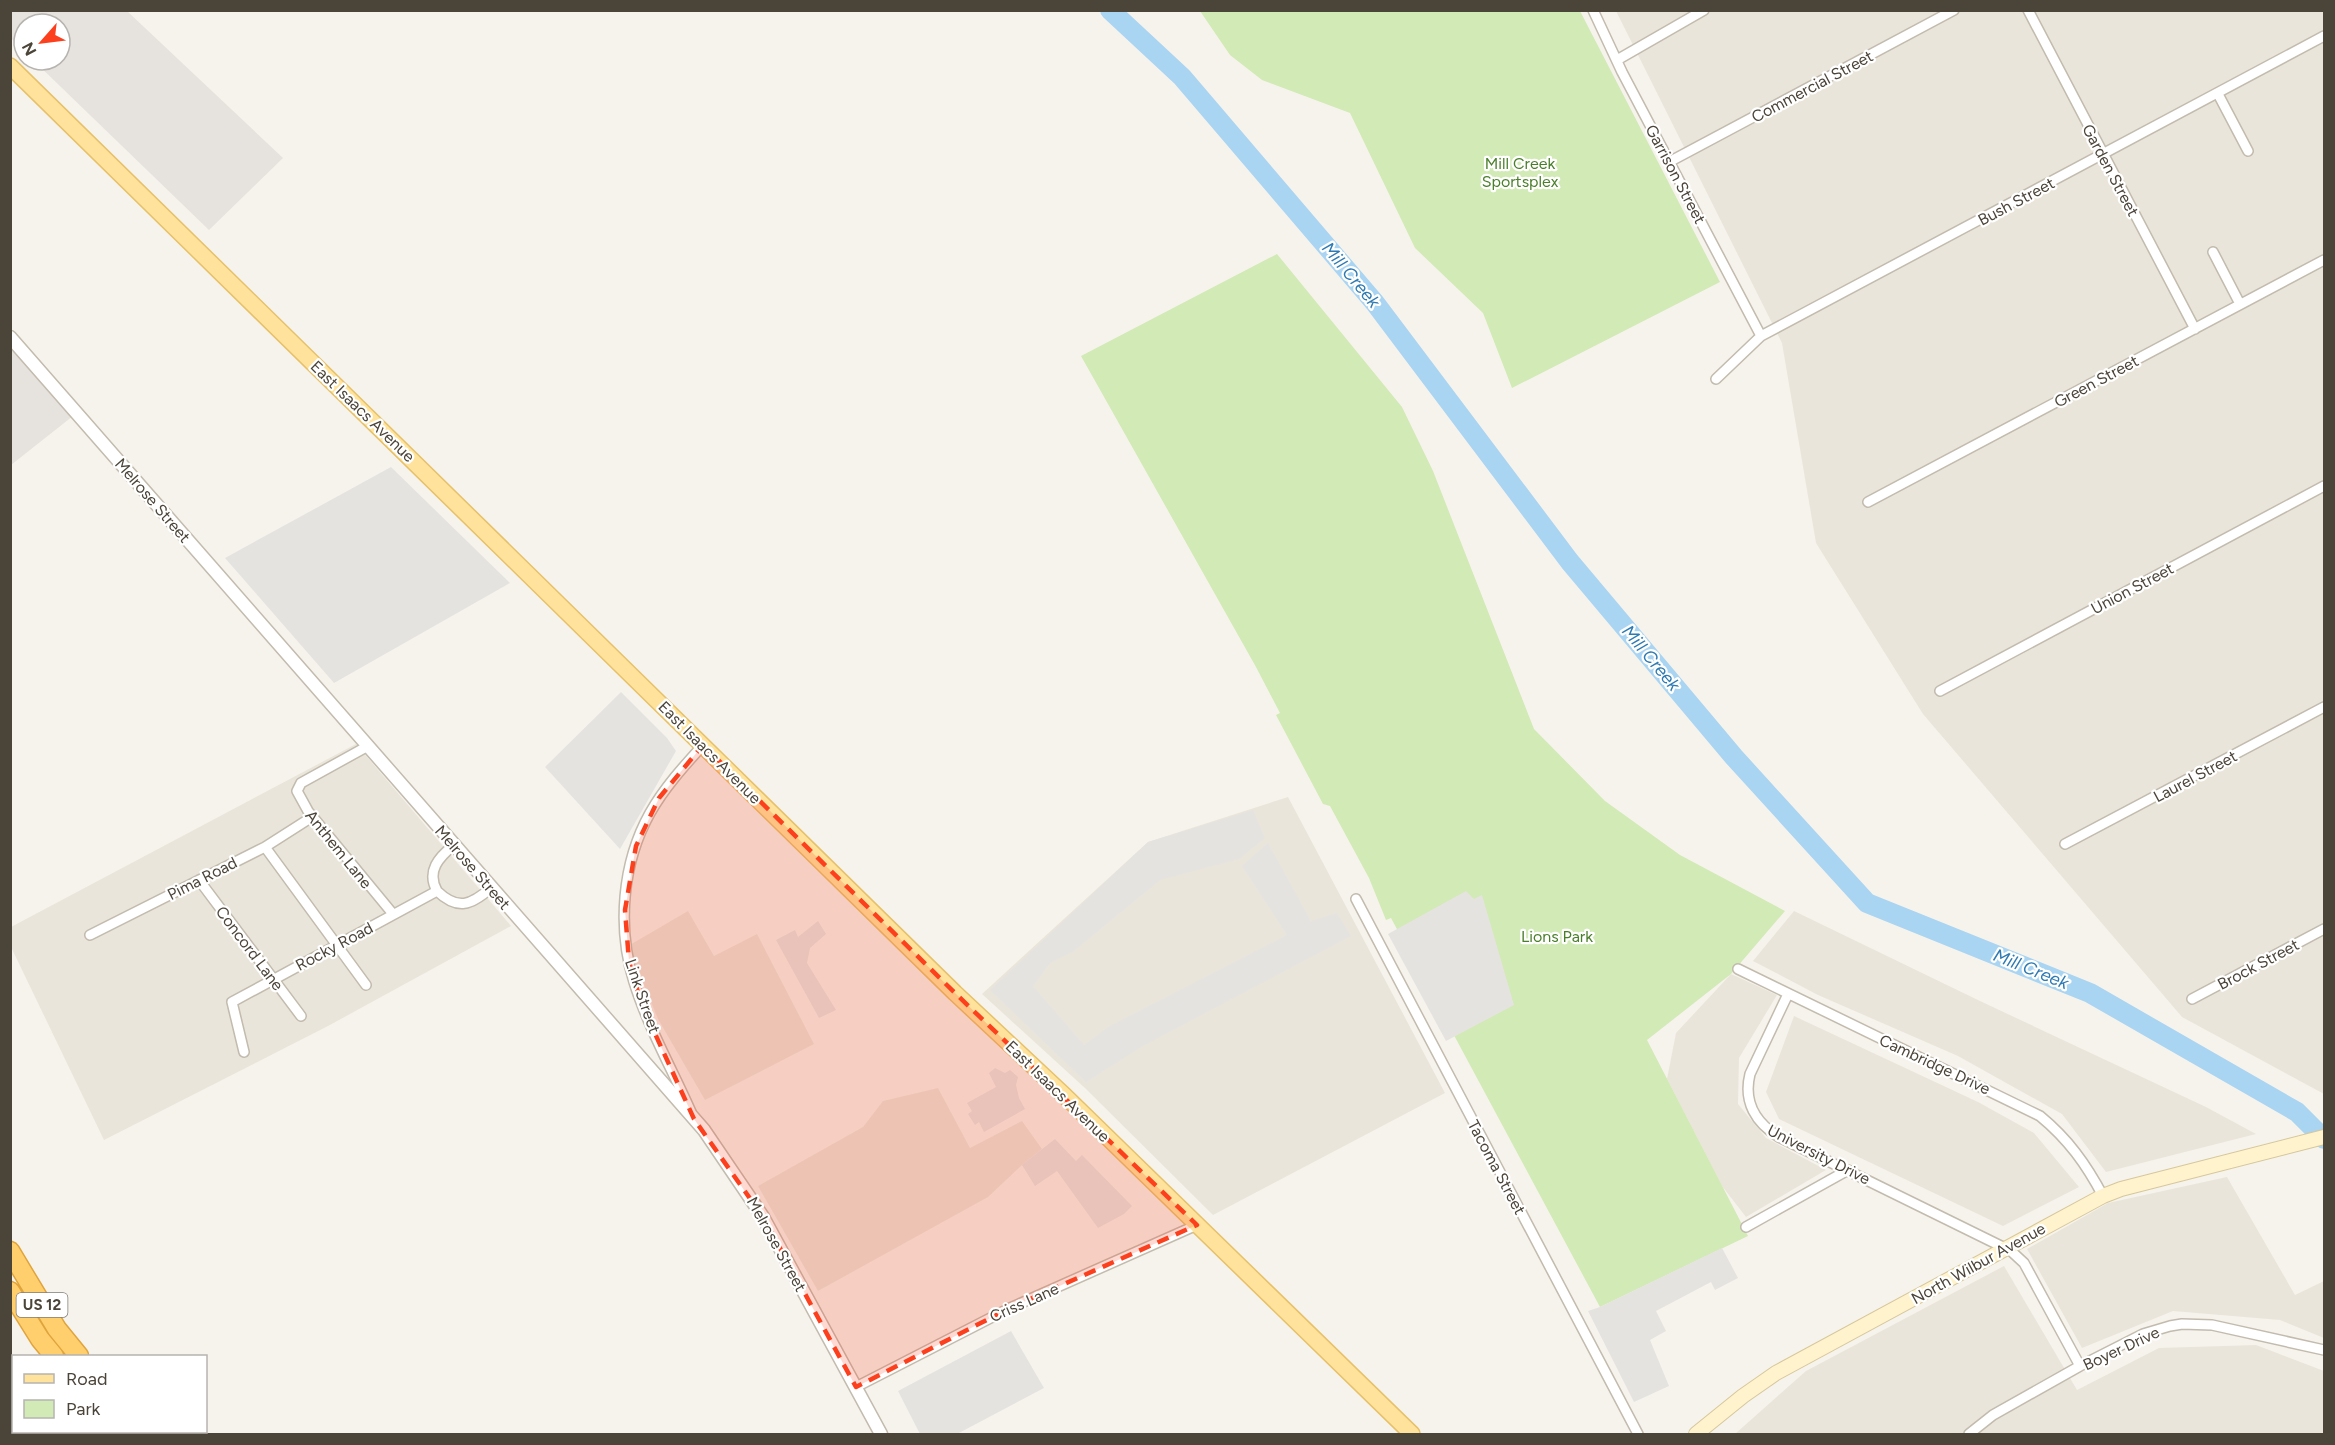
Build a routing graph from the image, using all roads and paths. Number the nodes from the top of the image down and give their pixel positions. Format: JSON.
{"nodes":[{"id":1,"x":1593,"y":10,"type":"edge"},
{"id":2,"x":1704,"y":10,"type":"edge"},
{"id":3,"x":1954,"y":10,"type":"edge"},
{"id":4,"x":2028,"y":10,"type":"edge"},
{"id":5,"x":2325,"y":36,"type":"edge"},
{"id":6,"x":1617,"y":60,"type":"junction"},
{"id":7,"x":10,"y":66,"type":"edge"},
{"id":8,"x":2218,"y":94,"type":"junction"},
{"id":9,"x":2248,"y":151,"type":"dead end"},
{"id":10,"x":2103,"y":155,"type":"junction"},
{"id":11,"x":1669,"y":162,"type":"junction"},
{"id":12,"x":2212,"y":252,"type":"dead end"},
{"id":13,"x":2325,"y":260,"type":"edge"},
{"id":14,"x":2240,"y":304,"type":"junction"},
{"id":15,"x":2195,"y":329,"type":"junction"},
{"id":16,"x":1761,"y":336,"type":"junction"},
{"id":17,"x":10,"y":337,"type":"edge"},
{"id":18,"x":1716,"y":379,"type":"dead end"},
{"id":19,"x":2325,"y":486,"type":"edge"},
{"id":20,"x":1868,"y":502,"type":"dead end"},
{"id":21,"x":1940,"y":691,"type":"dead end"},
{"id":22,"x":2325,"y":707,"type":"edge"},
{"id":23,"x":703,"y":745,"type":"junction"},
{"id":24,"x":368,"y":746,"type":"junction"},
{"id":25,"x":312,"y":818,"type":"junction"},
{"id":26,"x":454,"y":844,"type":"junction"},
{"id":27,"x":2065,"y":844,"type":"dead end"},
{"id":28,"x":265,"y":847,"type":"junction"},
{"id":29,"x":199,"y":880,"type":"junction"},
{"id":30,"x":491,"y":888,"type":"junction"},
{"id":31,"x":437,"y":891,"type":"junction"},
{"id":32,"x":1356,"y":899,"type":"dead end"},
{"id":33,"x":393,"y":914,"type":"junction"},
{"id":34,"x":2325,"y":929,"type":"edge"},
{"id":35,"x":90,"y":934,"type":"dead end"},
{"id":36,"x":337,"y":945,"type":"junction"},
{"id":37,"x":1738,"y":969,"type":"dead end"},
{"id":38,"x":273,"y":979,"type":"junction"},
{"id":39,"x":366,"y":985,"type":"dead end"},
{"id":40,"x":1788,"y":994,"type":"junction"},
{"id":41,"x":2192,"y":999,"type":"dead end"},
{"id":42,"x":300,"y":1016,"type":"dead end"},
{"id":43,"x":244,"y":1052,"type":"dead end"},
{"id":44,"x":694,"y":1119,"type":"junction"},
{"id":45,"x":2325,"y":1137,"type":"edge"},
{"id":46,"x":1848,"y":1170,"type":"junction"},
{"id":47,"x":2103,"y":1196,"type":"junction"},
{"id":48,"x":1197,"y":1225,"type":"junction"},
{"id":49,"x":1746,"y":1227,"type":"dead end"},
{"id":50,"x":2006,"y":1247,"type":"junction"},
{"id":51,"x":10,"y":1251,"type":"edge"},
{"id":52,"x":10,"y":1291,"type":"edge"},
{"id":53,"x":2325,"y":1350,"type":"edge"},
{"id":54,"x":53,"y":1355,"type":"edge"},
{"id":55,"x":78,"y":1355,"type":"edge"},
{"id":56,"x":2080,"y":1366,"type":"junction"},
{"id":57,"x":856,"y":1387,"type":"junction"},
{"id":58,"x":881,"y":1434,"type":"edge"},
{"id":59,"x":1412,"y":1434,"type":"edge"},
{"id":60,"x":1638,"y":1434,"type":"edge"},
{"id":61,"x":1696,"y":1434,"type":"edge"},
{"id":62,"x":1969,"y":1434,"type":"edge"}],
"edges":[{"from":1,"to":6,"type":"street","name":"Garrison Street"},
{"from":2,"to":6,"type":"street"},
{"from":3,"to":11,"type":"street","name":"Commercial Street"},
{"from":4,"to":10,"type":"street","name":"Garden Street"},
{"from":5,"to":8,"type":"street","name":"Bush Street"},
{"from":6,"to":11,"type":"street","name":"Garrison Street"},
{"from":7,"to":23,"type":"main road","name":"East Isaacs Avenue"},
{"from":8,"to":9,"type":"street"},
{"from":8,"to":10,"type":"street","name":"Bush Street"},
{"from":10,"to":15,"type":"street","name":"Garden Street"},
{"from":10,"to":16,"type":"street","name":"Bush Street"},
{"from":11,"to":16,"type":"street","name":"Garrison Street"},
{"from":12,"to":14,"type":"street"},
{"from":13,"to":14,"type":"street","name":"Green Street"},
{"from":14,"to":15,"type":"street","name":"Green Street"},
{"from":15,"to":20,"type":"street","name":"Green Street"},
{"from":16,"to":18,"type":"street","name":"Bush Street"},
{"from":17,"to":24,"type":"street","name":"Melrose Street"},
{"from":19,"to":21,"type":"street","name":"Union Street"},
{"from":22,"to":27,"type":"street","name":"Laurel Street"},
{"from":23,"to":44,"type":"street","name":"Link Street"},
{"from":23,"to":48,"type":"main road","name":"East Isaacs Avenue"},
{"from":24,"to":25,"type":"street","name":"Anthem Lane"},
{"from":24,"to":26,"type":"street","name":"Melrose Street"},
{"from":25,"to":28,"type":"street","name":"Pima Road"},
{"from":25,"to":33,"type":"street","name":"Anthem Lane"},
{"from":26,"to":30,"type":"street","name":"Melrose Street"},
{"from":26,"to":31,"type":"street"},
{"from":28,"to":29,"type":"street","name":"Pima Road"},
{"from":28,"to":36,"type":"street"},
{"from":29,"to":35,"type":"street","name":"Pima Road"},
{"from":29,"to":38,"type":"street","name":"Concord Lane"},
{"from":30,"to":31,"type":"street"},
{"from":30,"to":44,"type":"street","name":"Melrose Street"},
{"from":31,"to":33,"type":"street","name":"Rocky Road"},
{"from":32,"to":60,"type":"street","name":"Tacoma Street"},
{"from":33,"to":36,"type":"street","name":"Rocky Road"},
{"from":34,"to":41,"type":"street","name":"Brock Street"},
{"from":36,"to":38,"type":"street","name":"Rocky Road"},
{"from":36,"to":39,"type":"street"},
{"from":37,"to":40,"type":"street","name":"Cambridge Drive"},
{"from":38,"to":42,"type":"street","name":"Concord Lane"},
{"from":38,"to":43,"type":"street","name":"Rocky Road"},
{"from":40,"to":46,"type":"street","name":"University Drive"},
{"from":40,"to":47,"type":"street","name":"Cambridge Drive"},
{"from":44,"to":57,"type":"street","name":"Melrose Street"},
{"from":45,"to":47,"type":"main road","name":"North Wilbur Avenue"},
{"from":46,"to":49,"type":"street"},
{"from":46,"to":50,"type":"street","name":"University Drive"},
{"from":47,"to":50,"type":"main road","name":"North Wilbur Avenue"},
{"from":48,"to":57,"type":"street","name":"Criss Lane"},
{"from":48,"to":59,"type":"main road","name":"East Isaacs Avenue"},
{"from":50,"to":56,"type":"street","name":"University Drive"},
{"from":50,"to":61,"type":"main road","name":"North Wilbur Avenue"},
{"from":51,"to":55,"type":"highway","number":"US 12"},
{"from":52,"to":54,"type":"highway","number":"US 12"},
{"from":53,"to":56,"type":"street","name":"Boyer Drive"},
{"from":56,"to":62,"type":"street","name":"Boyer Drive"},
{"from":57,"to":58,"type":"street","name":"Melrose Street"}]}
